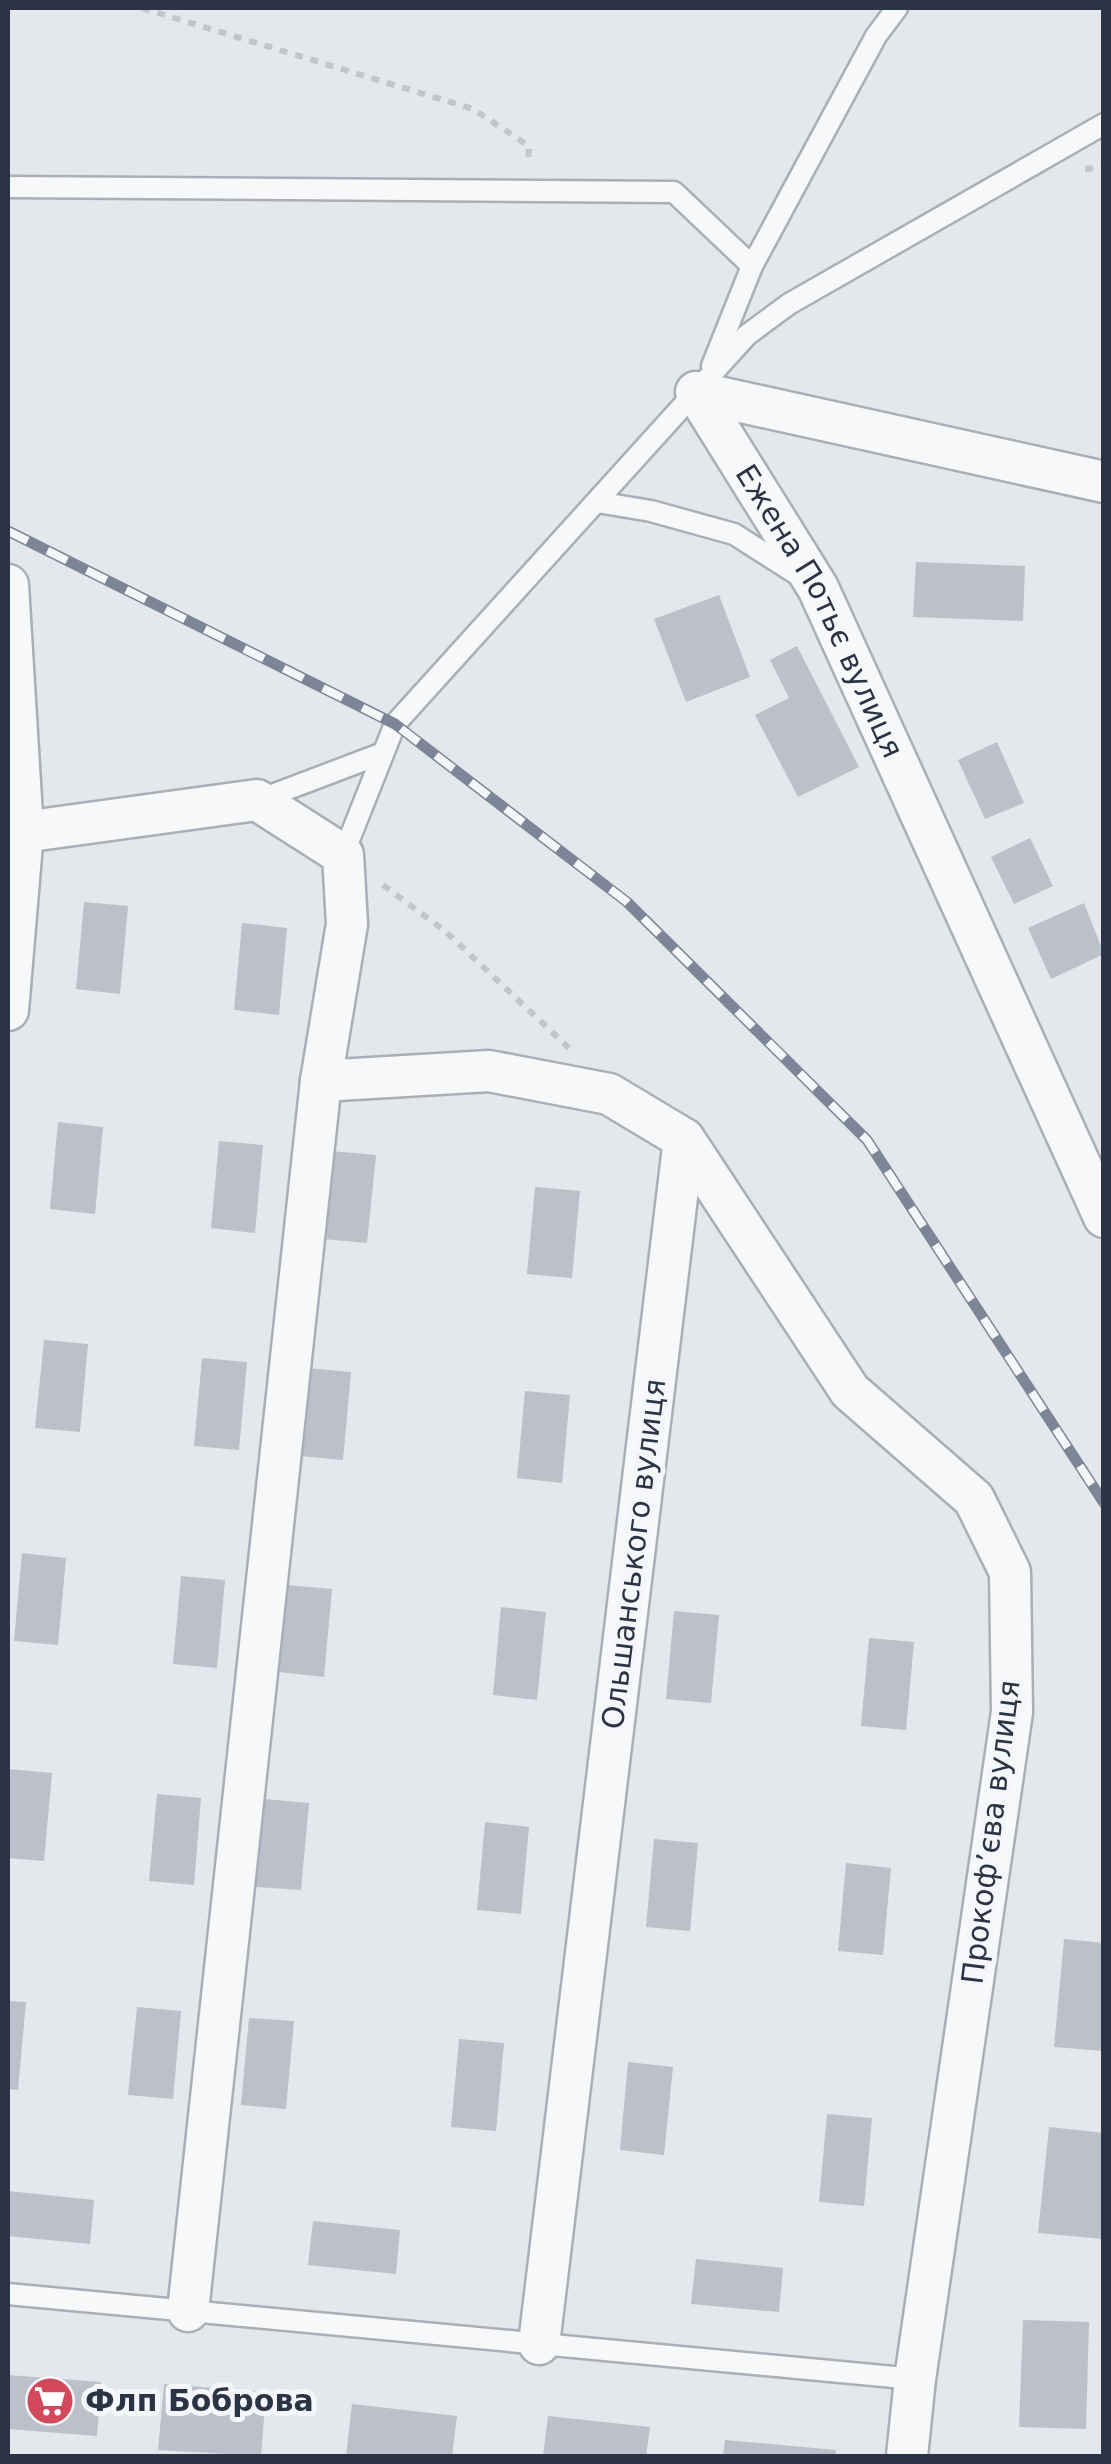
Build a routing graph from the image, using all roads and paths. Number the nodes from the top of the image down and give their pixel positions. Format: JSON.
{"nodes":[{"id":1,"x":142,"y":8,"type":"edge"},
{"id":2,"x":897,"y":8,"type":"edge"},
{"id":3,"x":1104,"y":124,"type":"edge"},
{"id":4,"x":8,"y":188,"type":"edge"},
{"id":5,"x":526,"y":190,"type":"junction"},
{"id":6,"x":752,"y":266,"type":"junction"},
{"id":7,"x":701,"y":386,"type":"junction"},
{"id":8,"x":1104,"y":482,"type":"edge"},
{"id":9,"x":597,"y":502,"type":"junction"},
{"id":10,"x":9,"y":586,"type":"edge"},
{"id":11,"x":818,"y":588,"type":"junction"},
{"id":12,"x":383,"y":753,"type":"junction"},
{"id":13,"x":14,"y":779,"type":"edge"},
{"id":14,"x":257,"y":800,"type":"junction"},
{"id":15,"x":23,"y":832,"type":"junction"},
{"id":16,"x":343,"y":855,"type":"junction"},
{"id":17,"x":8,"y":1010,"type":"edge"},
{"id":18,"x":321,"y":1081,"type":"junction"},
{"id":19,"x":609,"y":1094,"type":"junction"},
{"id":20,"x":684,"y":1139,"type":"junction"},
{"id":21,"x":1104,"y":1217,"type":"edge"},
{"id":22,"x":8,"y":2294,"type":"edge"},
{"id":23,"x":188,"y":2311,"type":"junction"},
{"id":24,"x":539,"y":2344,"type":"junction"},
{"id":25,"x":915,"y":2379,"type":"junction"},
{"id":26,"x":908,"y":2456,"type":"edge"}],
"edges":[{"from":1,"to":5,"type":"path"},
{"from":2,"to":6,"type":"lane"},
{"from":3,"to":7,"type":"lane"},
{"from":4,"to":5,"type":"lane"},
{"from":5,"to":6,"type":"lane"},
{"from":6,"to":7,"type":"lane"},
{"from":7,"to":8,"type":"street"},
{"from":7,"to":9,"type":"lane"},
{"from":7,"to":11,"type":"street","name":"Ежена Потьє вулиця"},
{"from":9,"to":11,"type":"lane"},
{"from":9,"to":12,"type":"lane"},
{"from":10,"to":13,"type":"street"},
{"from":11,"to":21,"type":"street","name":"Ежена Потьє вулиця"},
{"from":12,"to":14,"type":"lane"},
{"from":12,"to":16,"type":"lane"},
{"from":13,"to":15,"type":"street"},
{"from":14,"to":15,"type":"street"},
{"from":14,"to":16,"type":"street"},
{"from":15,"to":17,"type":"street"},
{"from":16,"to":18,"type":"street"},
{"from":16,"to":19,"type":"path"},
{"from":18,"to":19,"type":"street"},
{"from":18,"to":23,"type":"street"},
{"from":19,"to":20,"type":"street"},
{"from":20,"to":24,"type":"street","name":"Ольшанського вулиця"},
{"from":20,"to":25,"type":"street","name":"Прокоф’єва вулиця"},
{"from":22,"to":23,"type":"lane"},
{"from":23,"to":24,"type":"lane"},
{"from":24,"to":25,"type":"lane"},
{"from":25,"to":26,"type":"street","name":"Прокоф’єва вулиця"}]}
